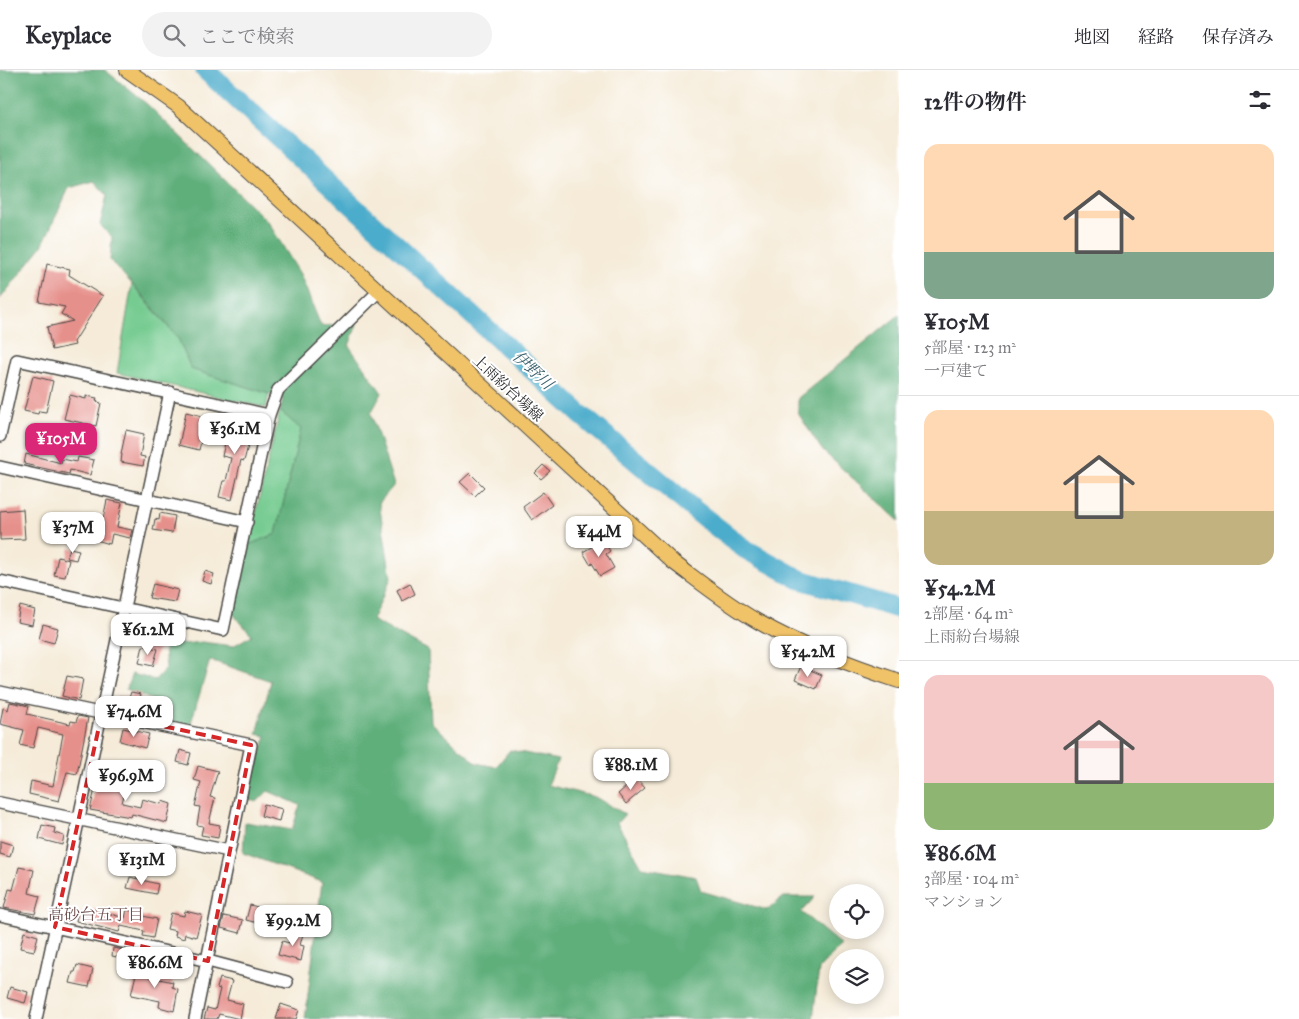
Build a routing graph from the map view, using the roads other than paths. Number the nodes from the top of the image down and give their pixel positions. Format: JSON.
{"nodes":[{"id":1,"x":127,"y":70,"type":"edge"},
{"id":2,"x":378,"y":291,"type":"junction"},
{"id":3,"x":170,"y":392,"type":"junction"},
{"id":4,"x":269,"y":414,"type":"junction"},
{"id":5,"x":0,"y":436,"type":"edge"},
{"id":6,"x":0,"y":467,"type":"edge"},
{"id":7,"x":147,"y":501,"type":"junction"},
{"id":8,"x":246,"y":522,"type":"junction"},
{"id":9,"x":0,"y":581,"type":"edge"},
{"id":10,"x":124,"y":607,"type":"junction"},
{"id":11,"x":899,"y":681,"type":"edge"},
{"id":12,"x":0,"y":692,"type":"edge"},
{"id":13,"x":102,"y":713,"type":"junction"},
{"id":14,"x":0,"y":803,"type":"edge"},
{"id":15,"x":78,"y":820,"type":"junction"},
{"id":16,"x":229,"y":851,"type":"junction"},
{"id":17,"x":0,"y":915,"type":"edge"},
{"id":18,"x":56,"y":927,"type":"junction"},
{"id":19,"x":208,"y":961,"type":"junction"},
{"id":20,"x":287,"y":982,"type":"dead end"},
{"id":21,"x":36,"y":1019,"type":"edge"},
{"id":22,"x":196,"y":1019,"type":"edge"}],
"edges":[{"from":1,"to":2,"type":"main road","name":"上雨紛台場線"},
{"from":2,"to":4,"type":"street"},
{"from":2,"to":11,"type":"main road","name":"上雨紛台場線"},
{"from":3,"to":4,"type":"street"},
{"from":3,"to":5,"type":"street"},
{"from":3,"to":7,"type":"street"},
{"from":4,"to":8,"type":"street"},
{"from":6,"to":7,"type":"street"},
{"from":7,"to":8,"type":"street"},
{"from":7,"to":10,"type":"street"},
{"from":8,"to":10,"type":"street"},
{"from":9,"to":10,"type":"street"},
{"from":10,"to":13,"type":"street"},
{"from":12,"to":13,"type":"street"},
{"from":13,"to":15,"type":"street"},
{"from":13,"to":16,"type":"street"},
{"from":14,"to":15,"type":"street"},
{"from":15,"to":16,"type":"street"},
{"from":15,"to":18,"type":"street"},
{"from":16,"to":19,"type":"street"},
{"from":17,"to":18,"type":"street"},
{"from":18,"to":19,"type":"street"},
{"from":18,"to":21,"type":"street"},
{"from":19,"to":20,"type":"street"},
{"from":19,"to":22,"type":"street"}]}
